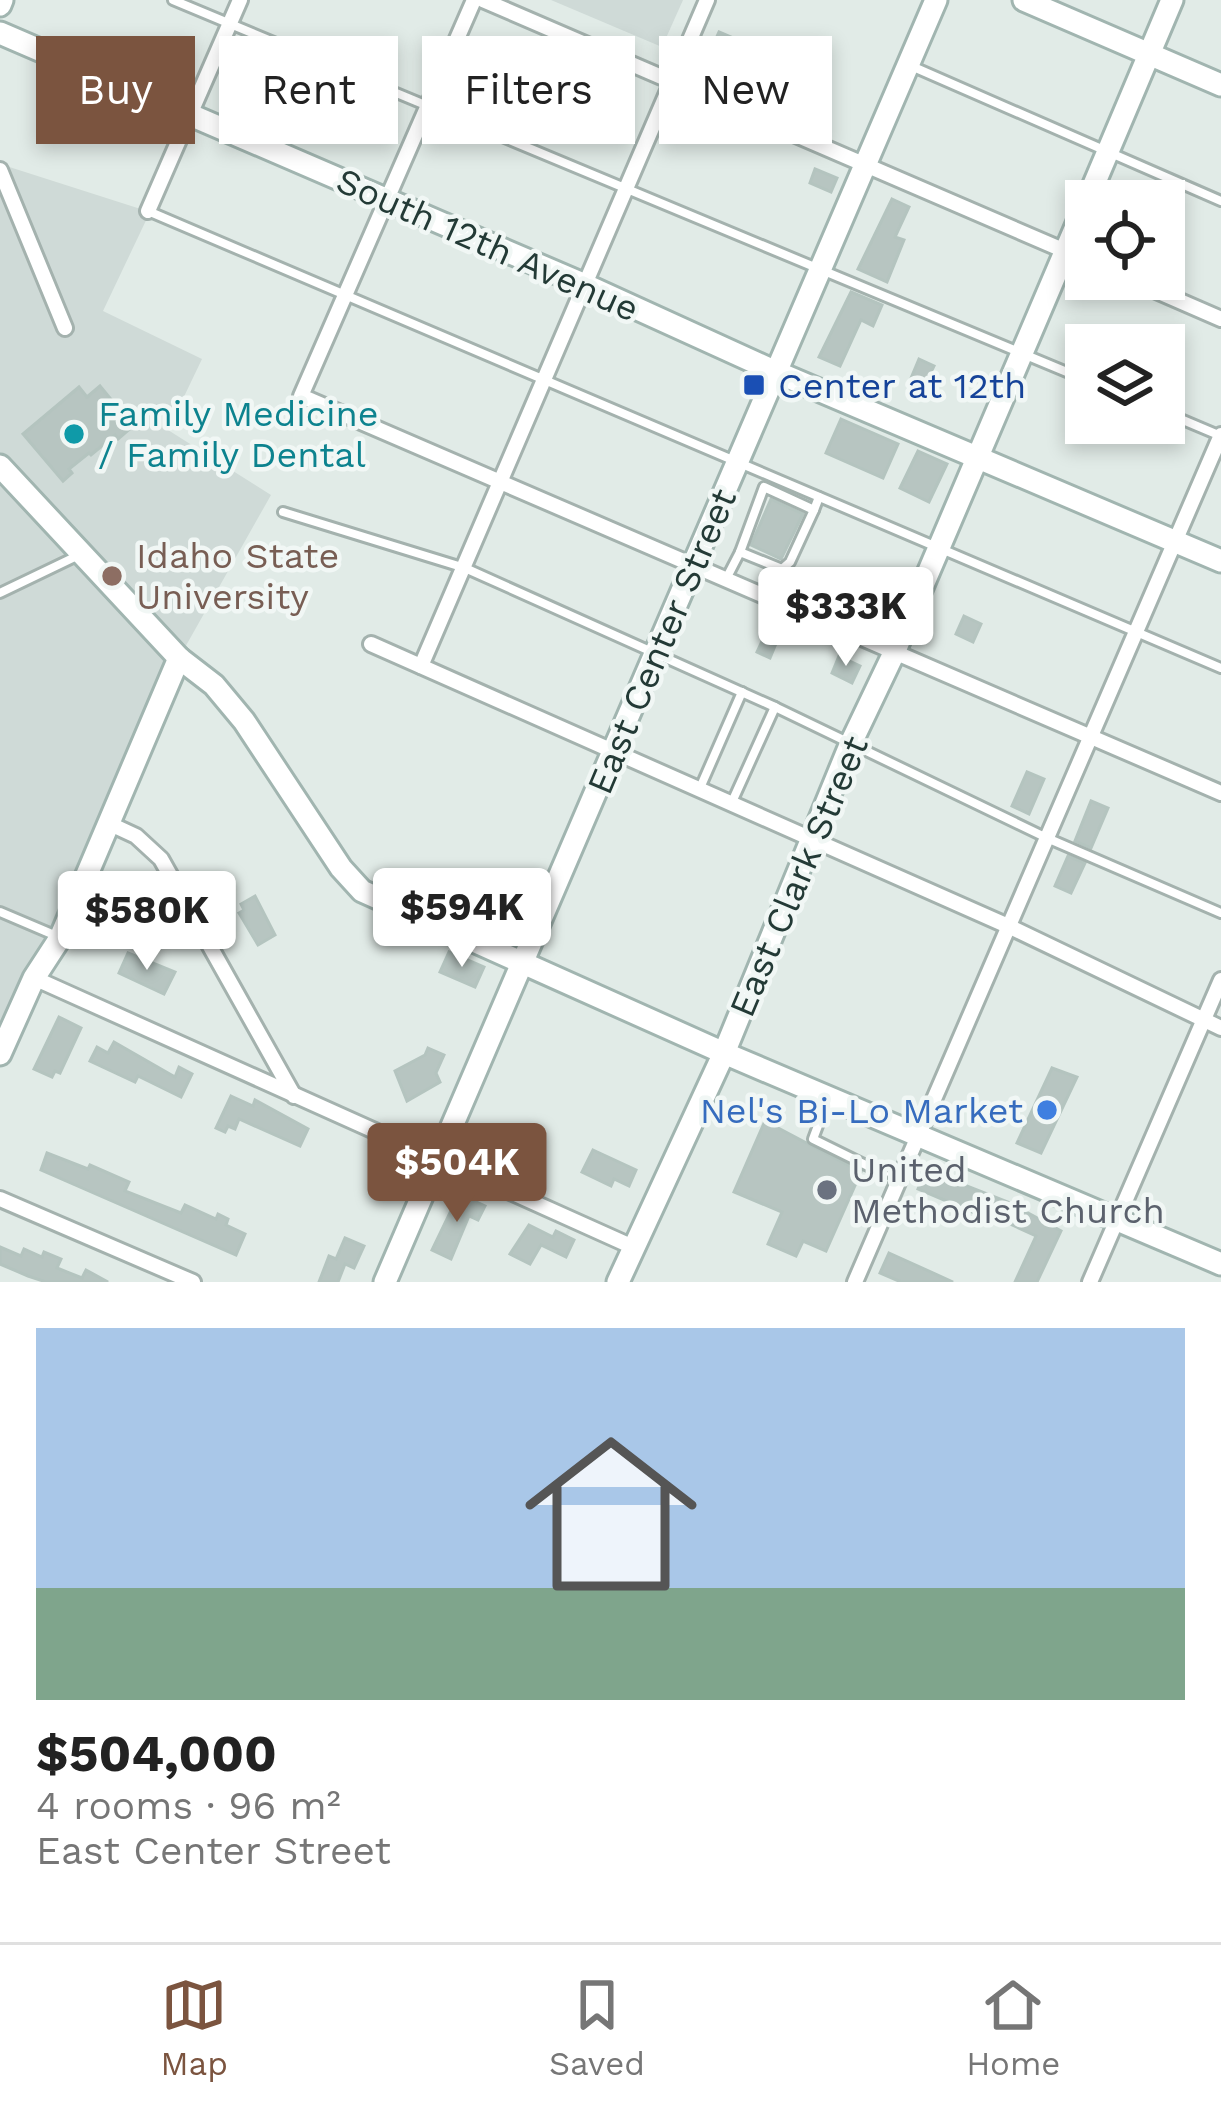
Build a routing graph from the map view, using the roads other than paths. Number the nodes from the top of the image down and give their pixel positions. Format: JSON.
{"nodes":[{"id":1,"x":173,"y":0,"type":"edge"},
{"id":2,"x":240,"y":0,"type":"edge"},
{"id":3,"x":478,"y":0,"type":"edge"},
{"id":4,"x":707,"y":0,"type":"edge"},
{"id":5,"x":936,"y":0,"type":"edge"},
{"id":6,"x":1024,"y":0,"type":"edge"},
{"id":7,"x":1172,"y":0,"type":"edge"},
{"id":8,"x":230,"y":24,"type":"junction"},
{"id":9,"x":0,"y":33,"type":"edge"},
{"id":10,"x":461,"y":36,"type":"edge"},
{"id":11,"x":691,"y":36,"type":"edge"},
{"id":12,"x":36,"y":48,"type":"edge"},
{"id":13,"x":1149,"y":54,"type":"junction"},
{"id":14,"x":908,"y":64,"type":"junction"},
{"id":15,"x":659,"y":76,"type":"edge"},
{"id":16,"x":1221,"y":86,"type":"edge"},
{"id":17,"x":195,"y":102,"type":"edge"},
{"id":18,"x":422,"y":104,"type":"edge"},
{"id":19,"x":659,"y":111,"type":"edge"},
{"id":20,"x":195,"y":115,"type":"edge"},
{"id":21,"x":422,"y":120,"type":"edge"},
{"id":22,"x":177,"y":144,"type":"edge"},
{"id":23,"x":520,"y":144,"type":"edge"},
{"id":24,"x":818,"y":144,"type":"edge"},
{"id":25,"x":1108,"y":152,"type":"junction"},
{"id":26,"x":865,"y":164,"type":"junction"},
{"id":27,"x":0,"y":170,"type":"edge"},
{"id":28,"x":1096,"y":180,"type":"edge"},
{"id":29,"x":626,"y":188,"type":"junction"},
{"id":30,"x":387,"y":200,"type":"junction"},
{"id":31,"x":1221,"y":201,"type":"edge"},
{"id":32,"x":148,"y":212,"type":"joint"},
{"id":33,"x":1065,"y":251,"type":"edge"},
{"id":34,"x":820,"y":269,"type":"junction"},
{"id":35,"x":1065,"y":276,"type":"edge"},
{"id":36,"x":585,"y":285,"type":"junction"},
{"id":37,"x":345,"y":295,"type":"junction"},
{"id":38,"x":1177,"y":300,"type":"edge"},
{"id":39,"x":1221,"y":319,"type":"edge"},
{"id":40,"x":65,"y":328,"type":"dead end"},
{"id":41,"x":1022,"y":353,"type":"junction"},
{"id":42,"x":1065,"y":371,"type":"edge"},
{"id":43,"x":776,"y":372,"type":"junction"},
{"id":44,"x":544,"y":380,"type":"junction"},
{"id":45,"x":1185,"y":421,"type":"edge"},
{"id":46,"x":1221,"y":436,"type":"edge"},
{"id":47,"x":977,"y":457,"type":"junction"},
{"id":48,"x":737,"y":461,"type":"junction"},
{"id":49,"x":0,"y":466,"type":"edge"},
{"id":50,"x":501,"y":482,"type":"junction"},
{"id":51,"x":819,"y":497,"type":"junction"},
{"id":52,"x":814,"y":510,"type":"junction"},
{"id":53,"x":283,"y":512,"type":"dead end"},
{"id":54,"x":1175,"y":541,"type":"junction"},
{"id":55,"x":939,"y":548,"type":"junction"},
{"id":56,"x":740,"y":552,"type":"junction"},
{"id":57,"x":80,"y":554,"type":"junction"},
{"id":58,"x":1221,"y":561,"type":"edge"},
{"id":59,"x":692,"y":567,"type":"junction"},
{"id":60,"x":464,"y":568,"type":"junction"},
{"id":61,"x":782,"y":568,"type":"junction"},
{"id":62,"x":725,"y":581,"type":"junction"},
{"id":63,"x":0,"y":593,"type":"edge"},
{"id":64,"x":770,"y":600,"type":"junction"},
{"id":65,"x":1136,"y":632,"type":"junction"},
{"id":66,"x":371,"y":644,"type":"dead end"},
{"id":67,"x":894,"y":653,"type":"junction"},
{"id":68,"x":655,"y":655,"type":"junction"},
{"id":69,"x":179,"y":658,"type":"junction"},
{"id":70,"x":421,"y":666,"type":"junction"},
{"id":71,"x":1221,"y":668,"type":"edge"},
{"id":72,"x":742,"y":692,"type":"junction"},
{"id":73,"x":776,"y":707,"type":"junction"},
{"id":74,"x":1090,"y":737,"type":"junction"},
{"id":75,"x":851,"y":743,"type":"junction"},
{"id":76,"x":613,"y":754,"type":"junction"},
{"id":77,"x":699,"y":789,"type":"junction"},
{"id":78,"x":1221,"y":793,"type":"edge"},
{"id":79,"x":731,"y":803,"type":"junction"},
{"id":80,"x":108,"y":823,"type":"junction"},
{"id":81,"x":1047,"y":838,"type":"junction"},
{"id":82,"x":811,"y":839,"type":"junction"},
{"id":83,"x":0,"y":912,"type":"edge"},
{"id":84,"x":1221,"y":913,"type":"edge"},
{"id":85,"x":1009,"y":926,"type":"junction"},
{"id":86,"x":60,"y":938,"type":"junction"},
{"id":87,"x":523,"y":962,"type":"junction"},
{"id":88,"x":34,"y":978,"type":"junction"},
{"id":89,"x":1221,"y":980,"type":"edge"},
{"id":90,"x":1204,"y":1020,"type":"junction"},
{"id":91,"x":1221,"y":1028,"type":"edge"},
{"id":92,"x":724,"y":1053,"type":"junction"},
{"id":93,"x":0,"y":1054,"type":"edge"},
{"id":94,"x":294,"y":1096,"type":"junction"},
{"id":95,"x":829,"y":1097,"type":"junction"},
{"id":96,"x":918,"y":1135,"type":"junction"},
{"id":97,"x":439,"y":1158,"type":"junction"},
{"id":98,"x":884,"y":1174,"type":"dead end"},
{"id":99,"x":0,"y":1199,"type":"edge"},
{"id":100,"x":1117,"y":1220,"type":"junction"},
{"id":101,"x":633,"y":1247,"type":"junction"},
{"id":102,"x":1221,"y":1264,"type":"edge"},
{"id":103,"x":193,"y":1282,"type":"edge"},
{"id":104,"x":385,"y":1282,"type":"edge"},
{"id":105,"x":618,"y":1282,"type":"edge"},
{"id":106,"x":855,"y":1282,"type":"edge"},
{"id":107,"x":1090,"y":1282,"type":"edge"}],
"edges":[{"from":1,"to":8,"type":"lane"},
{"from":2,"to":8,"type":"street"},
{"from":3,"to":10,"type":"street"},
{"from":3,"to":15,"type":"street"},
{"from":4,"to":11,"type":"street"},
{"from":5,"to":14,"type":"street","name":"East Center Street"},
{"from":6,"to":13,"type":"street"},
{"from":7,"to":13,"type":"street","name":"East Clark Street"},
{"from":8,"to":17,"type":"street"},
{"from":8,"to":18,"type":"lane"},
{"from":9,"to":12,"type":"street","name":"South 12th Avenue"},
{"from":13,"to":16,"type":"street"},
{"from":13,"to":25,"type":"street","name":"East Clark Street"},
{"from":14,"to":25,"type":"lane"},
{"from":14,"to":26,"type":"street","name":"East Center Street"},
{"from":19,"to":29,"type":"street"},
{"from":20,"to":30,"type":"street","name":"South 12th Avenue"},
{"from":21,"to":30,"type":"street"},
{"from":22,"to":32,"type":"street"},
{"from":23,"to":29,"type":"lane"},
{"from":24,"to":26,"type":"street"},
{"from":25,"to":28,"type":"street","name":"East Clark Street"},
{"from":25,"to":31,"type":"lane"},
{"from":26,"to":33,"type":"street"},
{"from":26,"to":34,"type":"street","name":"East Center Street"},
{"from":27,"to":40,"type":"street"},
{"from":29,"to":34,"type":"lane"},
{"from":29,"to":36,"type":"street"},
{"from":30,"to":36,"type":"street","name":"South 12th Avenue"},
{"from":30,"to":37,"type":"street"},
{"from":32,"to":37,"type":"lane"},
{"from":34,"to":41,"type":"lane"},
{"from":34,"to":43,"type":"street","name":"East Center Street"},
{"from":35,"to":41,"type":"street","name":"East Clark Street"},
{"from":36,"to":43,"type":"street","name":"South 12th Avenue"},
{"from":36,"to":44,"type":"street"},
{"from":37,"to":44,"type":"lane"},
{"from":37,"to":50,"type":"street"},
{"from":38,"to":39,"type":"street"},
{"from":41,"to":42,"type":"lane"},
{"from":41,"to":47,"type":"street","name":"East Clark Street"},
{"from":43,"to":47,"type":"street","name":"South 12th Avenue"},
{"from":43,"to":48,"type":"street","name":"East Center Street"},
{"from":44,"to":48,"type":"lane"},
{"from":44,"to":50,"type":"street"},
{"from":45,"to":46,"type":"lane"},
{"from":46,"to":54,"type":"street"},
{"from":47,"to":54,"type":"street","name":"South 12th Avenue"},
{"from":47,"to":55,"type":"street","name":"East Clark Street"},
{"from":48,"to":51,"type":"lane"},
{"from":48,"to":59,"type":"street","name":"East Center Street"},
{"from":49,"to":57,"type":"street"},
{"from":50,"to":59,"type":"street"},
{"from":50,"to":60,"type":"street"},
{"from":51,"to":52,"type":"lane"},
{"from":51,"to":55,"type":"lane"},
{"from":52,"to":56,"type":"lane"},
{"from":52,"to":61,"type":"lane"},
{"from":53,"to":60,"type":"lane"},
{"from":54,"to":58,"type":"street","name":"South 12th Avenue"},
{"from":54,"to":65,"type":"street"},
{"from":55,"to":65,"type":"lane"},
{"from":55,"to":67,"type":"street","name":"East Clark Street"},
{"from":56,"to":61,"type":"lane"},
{"from":56,"to":62,"type":"lane"},
{"from":57,"to":63,"type":"lane"},
{"from":57,"to":69,"type":"street"},
{"from":59,"to":62,"type":"street"},
{"from":59,"to":68,"type":"street","name":"East Center Street"},
{"from":60,"to":68,"type":"lane"},
{"from":60,"to":70,"type":"street"},
{"from":61,"to":64,"type":"lane"},
{"from":62,"to":64,"type":"street"},
{"from":64,"to":67,"type":"street"},
{"from":65,"to":71,"type":"lane"},
{"from":65,"to":74,"type":"street"},
{"from":66,"to":70,"type":"street"},
{"from":67,"to":74,"type":"street"},
{"from":67,"to":75,"type":"street","name":"East Clark Street"},
{"from":68,"to":72,"type":"lane"},
{"from":68,"to":76,"type":"street","name":"East Center Street"},
{"from":69,"to":80,"type":"street"},
{"from":69,"to":87,"type":"street"},
{"from":70,"to":76,"type":"street"},
{"from":72,"to":73,"type":"lane"},
{"from":72,"to":77,"type":"lane"},
{"from":73,"to":75,"type":"lane"},
{"from":73,"to":79,"type":"lane"},
{"from":74,"to":78,"type":"street"},
{"from":74,"to":81,"type":"street"},
{"from":75,"to":81,"type":"lane"},
{"from":75,"to":82,"type":"street","name":"East Clark Street"},
{"from":76,"to":77,"type":"street"},
{"from":76,"to":87,"type":"street","name":"East Center Street"},
{"from":77,"to":79,"type":"street"},
{"from":79,"to":82,"type":"street"},
{"from":80,"to":86,"type":"street"},
{"from":80,"to":94,"type":"street"},
{"from":81,"to":84,"type":"lane"},
{"from":81,"to":85,"type":"street"},
{"from":82,"to":85,"type":"street"},
{"from":82,"to":92,"type":"street","name":"East Clark Street"},
{"from":83,"to":86,"type":"lane"},
{"from":85,"to":90,"type":"street"},
{"from":85,"to":96,"type":"street"},
{"from":86,"to":88,"type":"street"},
{"from":87,"to":92,"type":"street"},
{"from":87,"to":97,"type":"street","name":"East Center Street"},
{"from":88,"to":93,"type":"street"},
{"from":88,"to":94,"type":"street"},
{"from":89,"to":90,"type":"street"},
{"from":90,"to":91,"type":"street"},
{"from":90,"to":100,"type":"street"},
{"from":92,"to":95,"type":"street"},
{"from":92,"to":101,"type":"street","name":"East Clark Street"},
{"from":94,"to":97,"type":"street"},
{"from":95,"to":96,"type":"street"},
{"from":95,"to":98,"type":"lane"},
{"from":96,"to":100,"type":"street"},
{"from":96,"to":106,"type":"street"},
{"from":97,"to":101,"type":"street"},
{"from":97,"to":104,"type":"street","name":"East Center Street"},
{"from":99,"to":103,"type":"street"},
{"from":100,"to":102,"type":"street"},
{"from":100,"to":107,"type":"street"},
{"from":101,"to":105,"type":"street","name":"East Clark Street"}]}
